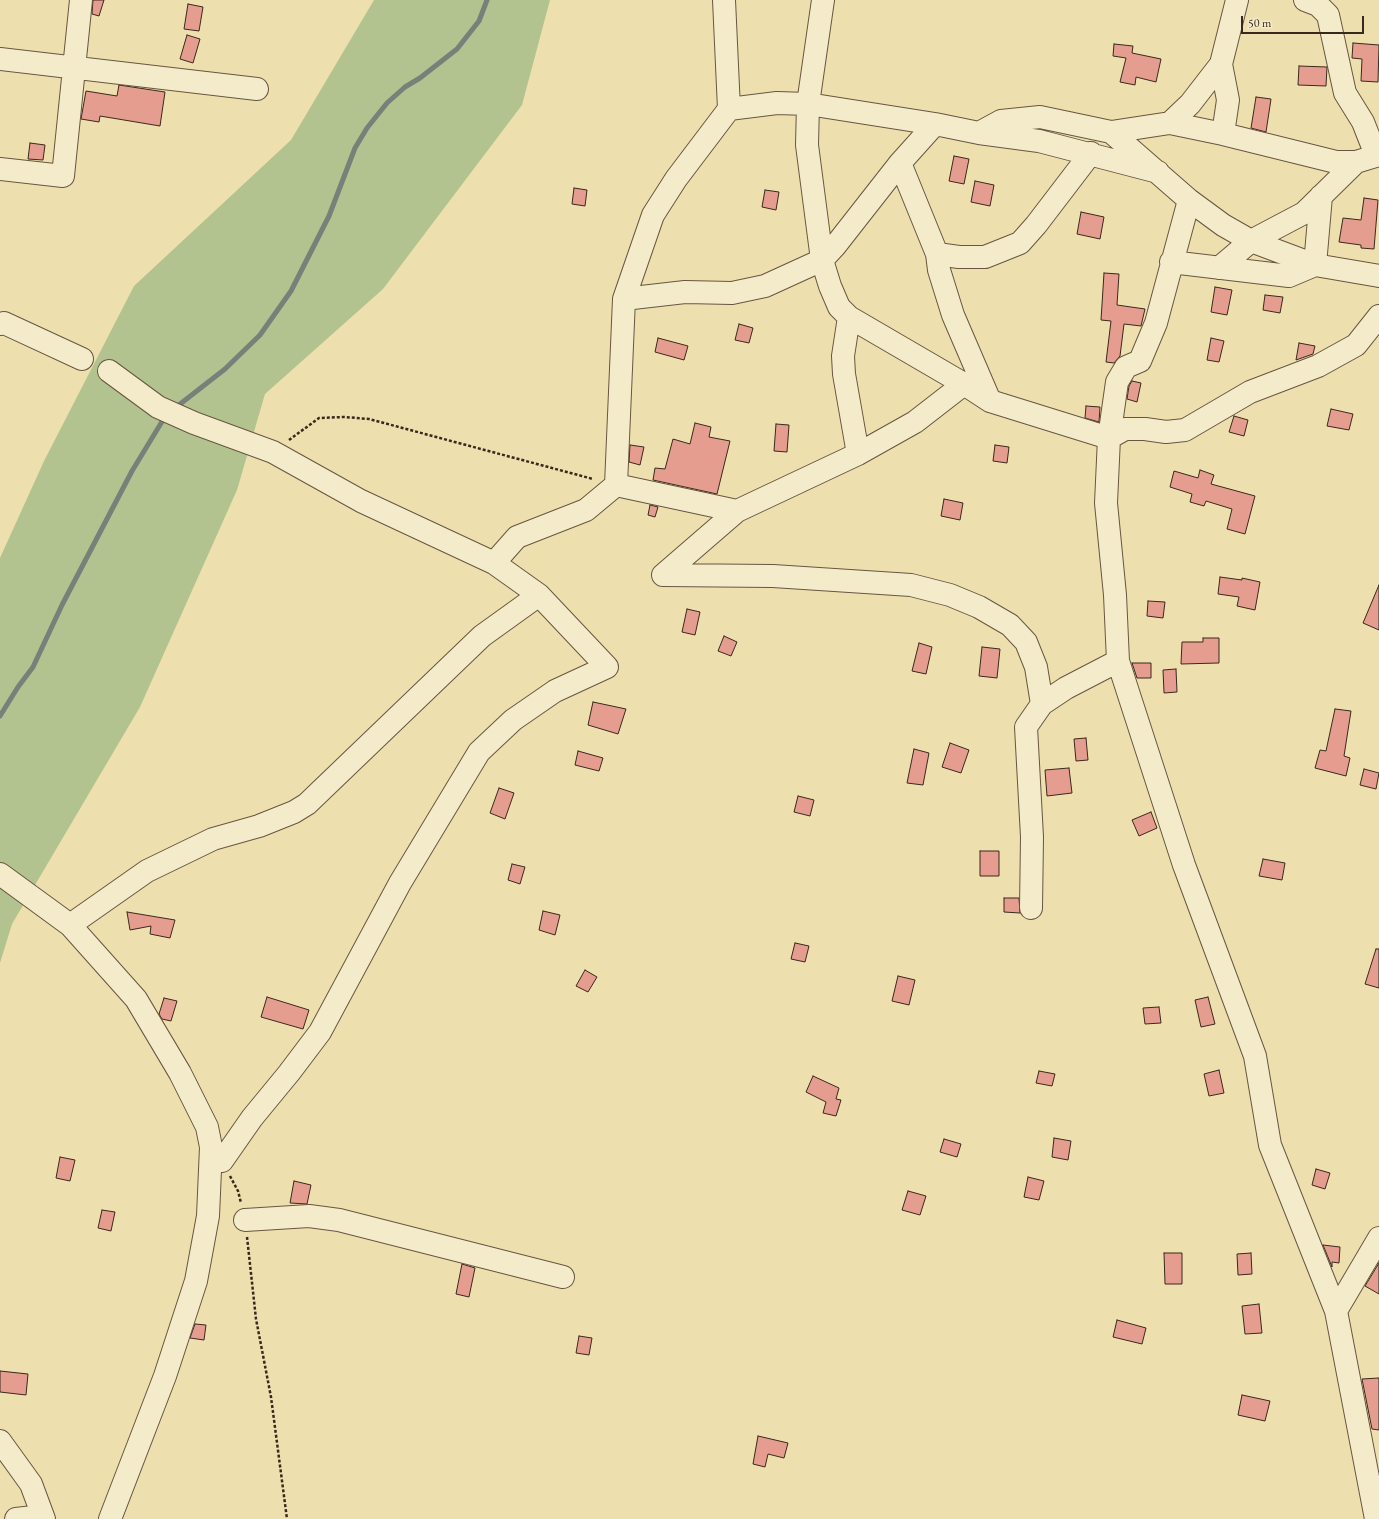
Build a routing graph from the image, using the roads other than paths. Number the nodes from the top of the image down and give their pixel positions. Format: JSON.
{"nodes":[{"id":1,"x":81,"y":0,"type":"edge"},
{"id":2,"x":724,"y":0,"type":"edge"},
{"id":3,"x":823,"y":0,"type":"edge"},
{"id":4,"x":1237,"y":0,"type":"edge"},
{"id":5,"x":1306,"y":0,"type":"edge"},
{"id":6,"x":0,"y":59,"type":"edge"},
{"id":7,"x":1221,"y":64,"type":"junction"},
{"id":8,"x":74,"y":67,"type":"junction"},
{"id":9,"x":257,"y":89,"type":"dead end"},
{"id":10,"x":808,"y":104,"type":"junction"},
{"id":11,"x":729,"y":109,"type":"junction"},
{"id":12,"x":1170,"y":123,"type":"junction"},
{"id":13,"x":935,"y":124,"type":"junction"},
{"id":14,"x":1111,"y":132,"type":"junction"},
{"id":15,"x":979,"y":133,"type":"junction"},
{"id":16,"x":1223,"y":134,"type":"junction"},
{"id":17,"x":1091,"y":153,"type":"junction"},
{"id":18,"x":1370,"y":157,"type":"edge"},
{"id":19,"x":900,"y":163,"type":"junction"},
{"id":20,"x":0,"y":169,"type":"edge"},
{"id":21,"x":1158,"y":172,"type":"junction"},
{"id":22,"x":1321,"y":196,"type":"junction"},
{"id":23,"x":1189,"y":200,"type":"junction"},
{"id":24,"x":1251,"y":241,"type":"junction"},
{"id":25,"x":937,"y":254,"type":"junction"},
{"id":26,"x":822,"y":260,"type":"junction"},
{"id":27,"x":1171,"y":262,"type":"junction"},
{"id":28,"x":1315,"y":265,"type":"junction"},
{"id":29,"x":1219,"y":268,"type":"junction"},
{"id":30,"x":1379,"y":276,"type":"edge"},
{"id":31,"x":624,"y":299,"type":"junction"},
{"id":32,"x":1379,"y":316,"type":"edge"},
{"id":33,"x":849,"y":317,"type":"junction"},
{"id":34,"x":0,"y":324,"type":"edge"},
{"id":35,"x":82,"y":359,"type":"dead end"},
{"id":36,"x":109,"y":371,"type":"dead end"},
{"id":37,"x":964,"y":384,"type":"junction"},
{"id":38,"x":990,"y":401,"type":"junction"},
{"id":39,"x":1108,"y":438,"type":"junction"},
{"id":40,"x":858,"y":454,"type":"junction"},
{"id":41,"x":616,"y":485,"type":"junction"},
{"id":42,"x":737,"y":511,"type":"junction"},
{"id":43,"x":494,"y":563,"type":"junction"},
{"id":44,"x":540,"y":595,"type":"junction"},
{"id":45,"x":1118,"y":661,"type":"junction"},
{"id":46,"x":1042,"y":704,"type":"junction"},
{"id":47,"x":0,"y":874,"type":"edge"},
{"id":48,"x":1031,"y":908,"type":"dead end"},
{"id":49,"x":70,"y":925,"type":"junction"},
{"id":50,"x":222,"y":1161,"type":"road end"},
{"id":51,"x":245,"y":1220,"type":"road end"},
{"id":52,"x":1379,"y":1238,"type":"edge"},
{"id":53,"x":563,"y":1277,"type":"dead end"},
{"id":54,"x":1336,"y":1311,"type":"junction"},
{"id":55,"x":0,"y":1441,"type":"edge"},
{"id":56,"x":43,"y":1518,"type":"edge"},
{"id":57,"x":16,"y":1519,"type":"edge"},
{"id":58,"x":110,"y":1519,"type":"edge"},
{"id":59,"x":1376,"y":1519,"type":"edge"}],
"edges":[{"from":1,"to":8,"type":"street"},
{"from":2,"to":11,"type":"street"},
{"from":3,"to":10,"type":"street"},
{"from":4,"to":7,"type":"street"},
{"from":5,"to":18,"type":"street"},
{"from":6,"to":8,"type":"street"},
{"from":7,"to":12,"type":"street"},
{"from":7,"to":16,"type":"street"},
{"from":8,"to":9,"type":"street"},
{"from":8,"to":20,"type":"street"},
{"from":10,"to":11,"type":"street"},
{"from":10,"to":13,"type":"street"},
{"from":10,"to":26,"type":"street"},
{"from":11,"to":31,"type":"street"},
{"from":12,"to":14,"type":"street"},
{"from":12,"to":16,"type":"street"},
{"from":13,"to":15,"type":"street"},
{"from":13,"to":19,"type":"street"},
{"from":14,"to":15,"type":"street"},
{"from":14,"to":21,"type":"street"},
{"from":15,"to":17,"type":"street"},
{"from":16,"to":18,"type":"street"},
{"from":17,"to":21,"type":"street"},
{"from":17,"to":25,"type":"street"},
{"from":18,"to":22,"type":"street"},
{"from":19,"to":25,"type":"street"},
{"from":19,"to":26,"type":"street"},
{"from":21,"to":23,"type":"street"},
{"from":22,"to":24,"type":"street"},
{"from":22,"to":28,"type":"street"},
{"from":23,"to":24,"type":"street"},
{"from":23,"to":27,"type":"street"},
{"from":24,"to":28,"type":"street"},
{"from":24,"to":29,"type":"street"},
{"from":25,"to":38,"type":"street"},
{"from":26,"to":31,"type":"street"},
{"from":26,"to":33,"type":"street"},
{"from":27,"to":29,"type":"street"},
{"from":27,"to":39,"type":"street"},
{"from":28,"to":29,"type":"street"},
{"from":28,"to":30,"type":"street"},
{"from":31,"to":41,"type":"street"},
{"from":32,"to":39,"type":"street"},
{"from":33,"to":37,"type":"street"},
{"from":33,"to":40,"type":"street"},
{"from":34,"to":35,"type":"street"},
{"from":36,"to":43,"type":"street"},
{"from":37,"to":38,"type":"street"},
{"from":37,"to":40,"type":"street"},
{"from":38,"to":39,"type":"street"},
{"from":39,"to":45,"type":"street"},
{"from":40,"to":42,"type":"street"},
{"from":41,"to":42,"type":"street"},
{"from":41,"to":43,"type":"street"},
{"from":42,"to":46,"type":"street"},
{"from":43,"to":44,"type":"street"},
{"from":44,"to":49,"type":"street"},
{"from":44,"to":50,"type":"street"},
{"from":45,"to":46,"type":"street"},
{"from":45,"to":54,"type":"street"},
{"from":46,"to":48,"type":"street"},
{"from":47,"to":49,"type":"street"},
{"from":49,"to":58,"type":"street"},
{"from":51,"to":53,"type":"street"},
{"from":52,"to":54,"type":"street"},
{"from":54,"to":59,"type":"street"},
{"from":55,"to":56,"type":"street"},
{"from":56,"to":57,"type":"street"}]}
